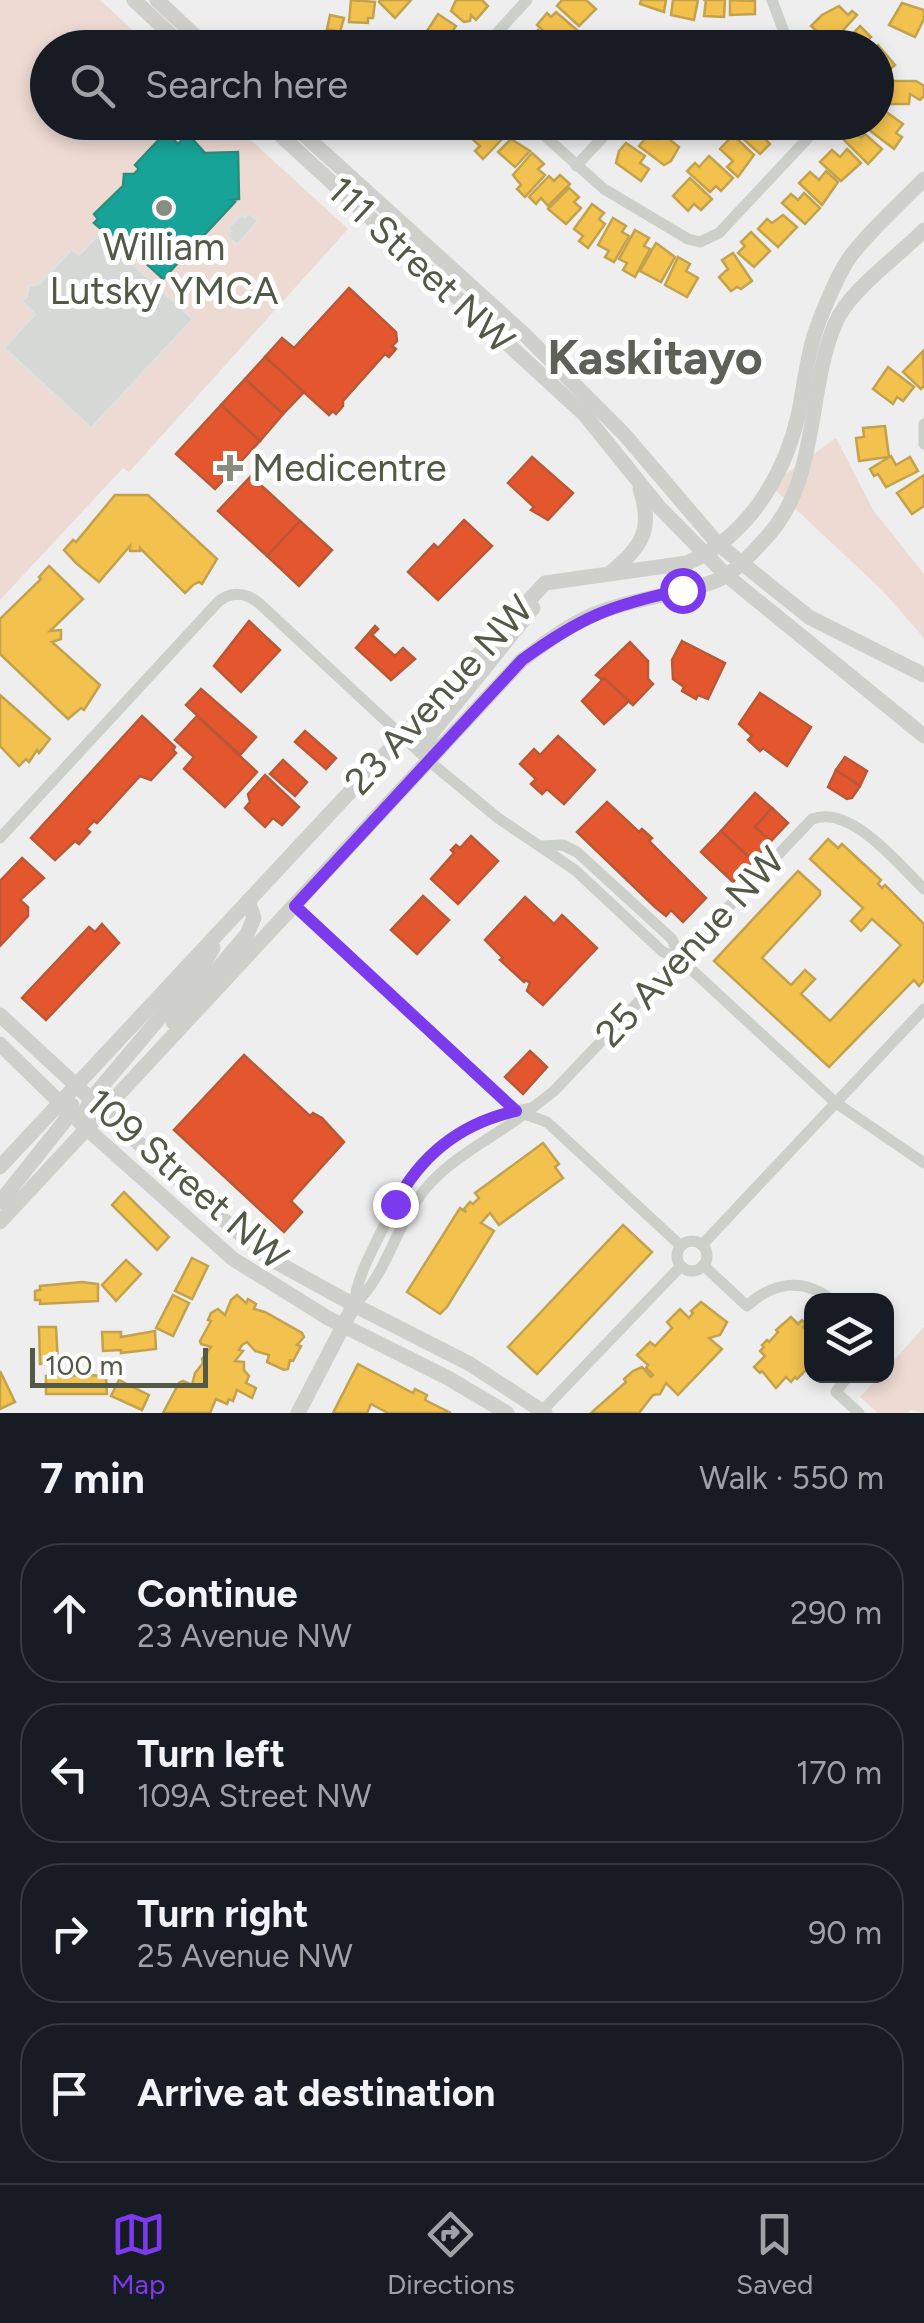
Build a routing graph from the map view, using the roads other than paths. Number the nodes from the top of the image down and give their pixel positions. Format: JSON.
{"nodes":[{"id":1,"x":134,"y":0,"type":"edge"},
{"id":2,"x":157,"y":0,"type":"edge"},
{"id":3,"x":527,"y":0,"type":"edge"},
{"id":4,"x":772,"y":0,"type":"edge"},
{"id":5,"x":166,"y":30,"type":"edge"},
{"id":6,"x":189,"y":30,"type":"edge"},
{"id":7,"x":500,"y":30,"type":"edge"},
{"id":8,"x":783,"y":30,"type":"edge"},
{"id":9,"x":286,"y":140,"type":"edge"},
{"id":10,"x":310,"y":140,"type":"edge"},
{"id":11,"x":549,"y":140,"type":"edge"},
{"id":12,"x":600,"y":140,"type":"edge"},
{"id":13,"x":806,"y":140,"type":"edge"},
{"id":14,"x":576,"y":166,"type":"junction"},
{"id":15,"x":924,"y":179,"type":"edge"},
{"id":16,"x":924,"y":230,"type":"edge"},
{"id":17,"x":923,"y":426,"type":"edge"},
{"id":18,"x":924,"y":444,"type":"edge"},
{"id":19,"x":637,"y":480,"type":"junction"},
{"id":20,"x":718,"y":544,"type":"junction"},
{"id":21,"x":704,"y":555,"type":"junction"},
{"id":22,"x":740,"y":561,"type":"junction"},
{"id":23,"x":608,"y":574,"type":"junction"},
{"id":24,"x":726,"y":575,"type":"junction"},
{"id":25,"x":537,"y":591,"type":"junction"},
{"id":26,"x":924,"y":675,"type":"edge"},
{"id":27,"x":401,"y":734,"type":"junction"},
{"id":28,"x":924,"y":736,"type":"edge"},
{"id":29,"x":429,"y":761,"type":"junction"},
{"id":30,"x":0,"y":838,"type":"edge"},
{"id":31,"x":924,"y":889,"type":"edge"},
{"id":32,"x":248,"y":901,"type":"junction"},
{"id":33,"x":295,"y":906,"type":"junction"},
{"id":34,"x":223,"y":928,"type":"junction"},
{"id":35,"x":680,"y":959,"type":"junction"},
{"id":36,"x":924,"y":1010,"type":"edge"},
{"id":37,"x":0,"y":1015,"type":"edge"},
{"id":38,"x":0,"y":1044,"type":"edge"},
{"id":39,"x":162,"y":1048,"type":"junction"},
{"id":40,"x":77,"y":1084,"type":"junction"},
{"id":41,"x":836,"y":1103,"type":"junction"},
{"id":42,"x":98,"y":1104,"type":"junction"},
{"id":43,"x":65,"y":1107,"type":"junction"},
{"id":44,"x":524,"y":1111,"type":"junction"},
{"id":45,"x":86,"y":1128,"type":"junction"},
{"id":46,"x":924,"y":1164,"type":"edge"},
{"id":47,"x":0,"y":1167,"type":"edge"},
{"id":48,"x":0,"y":1202,"type":"edge"},
{"id":49,"x":0,"y":1222,"type":"edge"},
{"id":50,"x":702,"y":1245,"type":"junction"},
{"id":51,"x":681,"y":1246,"type":"junction"},
{"id":52,"x":704,"y":1265,"type":"junction"},
{"id":53,"x":680,"y":1266,"type":"junction"},
{"id":54,"x":820,"y":1293,"type":"edge"},
{"id":55,"x":354,"y":1305,"type":"junction"},
{"id":56,"x":343,"y":1325,"type":"junction"},
{"id":57,"x":843,"y":1383,"type":"edge"},
{"id":58,"x":543,"y":1412,"type":"edge"},
{"id":59,"x":298,"y":1413,"type":"edge"},
{"id":60,"x":507,"y":1413,"type":"edge"},
{"id":61,"x":859,"y":1413,"type":"edge"}],
"edges":[{"from":1,"to":5,"type":"main road"},
{"from":2,"to":6,"type":"main road"},
{"from":3,"to":7,"type":"street"},
{"from":4,"to":8,"type":"street"},
{"from":9,"to":19,"type":"main road","name":"111 Street NW"},
{"from":10,"to":20,"type":"main road","name":"111 Street NW"},
{"from":11,"to":14,"type":"street"},
{"from":12,"to":14,"type":"street"},
{"from":13,"to":14,"type":"street"},
{"from":15,"to":20,"type":"main road","name":"23 Avenue NW"},
{"from":16,"to":22,"type":"main road","name":"23 Avenue NW"},
{"from":17,"to":18,"type":"street"},
{"from":19,"to":21,"type":"main road","name":"111 Street NW"},
{"from":19,"to":23,"type":"main road"},
{"from":20,"to":21,"type":"main road","name":"23 Avenue NW"},
{"from":20,"to":22,"type":"main road","name":"111 Street NW"},
{"from":21,"to":23,"type":"main road","name":"23 Avenue NW"},
{"from":21,"to":24,"type":"main road","name":"111 Street NW"},
{"from":22,"to":24,"type":"main road","name":"23 Avenue NW"},
{"from":22,"to":26,"type":"main road","name":"111 Street NW"},
{"from":23,"to":25,"type":"main road","name":"23 Avenue NW"},
{"from":24,"to":28,"type":"main road","name":"111 Street NW"},
{"from":24,"to":29,"type":"main road","name":"23 Avenue NW"},
{"from":25,"to":27,"type":"main road","name":"23 Avenue NW"},
{"from":25,"to":29,"type":"main road"},
{"from":27,"to":29,"type":"street"},
{"from":27,"to":30,"type":"street"},
{"from":27,"to":32,"type":"main road","name":"23 Avenue NW"},
{"from":29,"to":33,"type":"main road","name":"23 Avenue NW"},
{"from":29,"to":35,"type":"street"},
{"from":31,"to":35,"type":"street","name":"25 Avenue NW"},
{"from":32,"to":34,"type":"main road","name":"23 Avenue NW"},
{"from":32,"to":39,"type":"main road"},
{"from":33,"to":39,"type":"main road","name":"23 Avenue NW"},
{"from":33,"to":44,"type":"street"},
{"from":34,"to":40,"type":"main road","name":"23 Avenue NW"},
{"from":34,"to":42,"type":"main road"},
{"from":35,"to":41,"type":"street"},
{"from":35,"to":44,"type":"street","name":"25 Avenue NW"},
{"from":36,"to":41,"type":"street"},
{"from":37,"to":40,"type":"main road","name":"109 Street NW"},
{"from":38,"to":43,"type":"main road","name":"109 Street NW"},
{"from":39,"to":42,"type":"main road","name":"23 Avenue NW"},
{"from":40,"to":42,"type":"main road","name":"109 Street NW"},
{"from":40,"to":43,"type":"main road"},
{"from":41,"to":46,"type":"street"},
{"from":41,"to":50,"type":"street"},
{"from":42,"to":45,"type":"main road"},
{"from":42,"to":55,"type":"main road","name":"109 Street NW"},
{"from":43,"to":45,"type":"main road","name":"109 Street NW"},
{"from":43,"to":47,"type":"main road"},
{"from":43,"to":48,"type":"main road"},
{"from":44,"to":51,"type":"street"},
{"from":44,"to":55,"type":"street","name":"25 Avenue NW"},
{"from":44,"to":55,"type":"street","name":"25 Avenue NW"},
{"from":45,"to":49,"type":"main road"},
{"from":45,"to":56,"type":"main road","name":"109 Street NW"},
{"from":50,"to":51,"type":"street"},
{"from":50,"to":52,"type":"street"},
{"from":51,"to":53,"type":"street"},
{"from":52,"to":53,"type":"street"},
{"from":52,"to":54,"type":"street"},
{"from":53,"to":58,"type":"street"},
{"from":55,"to":56,"type":"main road","name":"25 Avenue NW"},
{"from":55,"to":58,"type":"main road","name":"109 Street NW"},
{"from":56,"to":59,"type":"main road","name":"25 Avenue NW"},
{"from":56,"to":60,"type":"main road","name":"109 Street NW"},
{"from":57,"to":61,"type":"street"}]}
